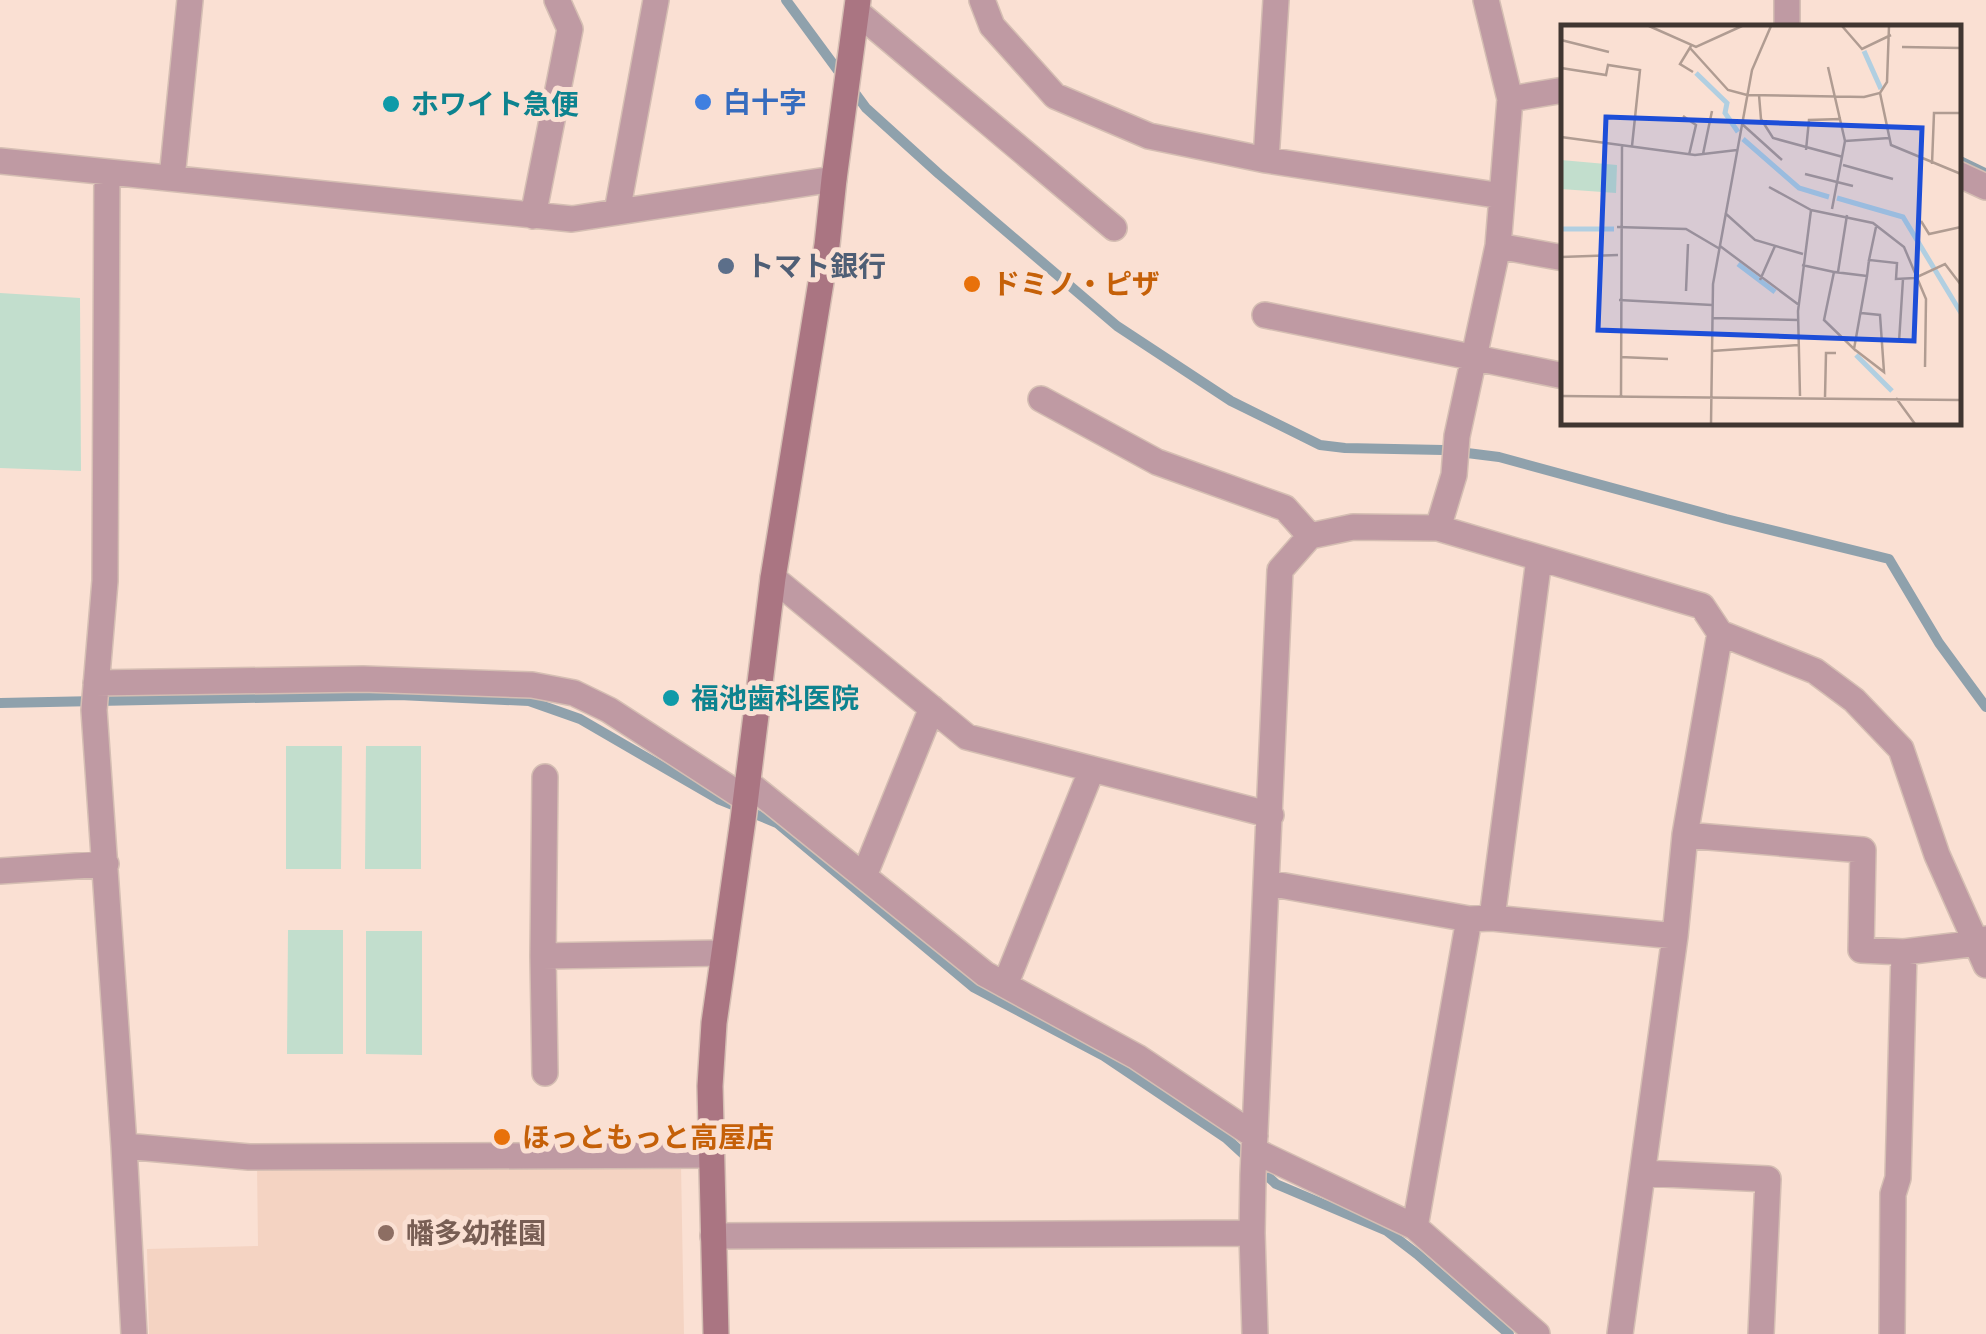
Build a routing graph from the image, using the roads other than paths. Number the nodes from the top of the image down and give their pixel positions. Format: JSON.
{"nodes":[{"id":1,"x":190,"y":0,"type":"edge"},
{"id":2,"x":557,"y":0,"type":"edge"},
{"id":3,"x":656,"y":0,"type":"edge"},
{"id":4,"x":982,"y":0,"type":"edge"},
{"id":5,"x":1276,"y":0,"type":"edge"},
{"id":6,"x":1486,"y":0,"type":"edge"},
{"id":7,"x":857,"y":6,"type":"edge"},
{"id":8,"x":1561,"y":90,"type":"edge"},
{"id":9,"x":1510,"y":99,"type":"junction"},
{"id":10,"x":1266,"y":160,"type":"junction"},
{"id":11,"x":0,"y":161,"type":"edge"},
{"id":12,"x":107,"y":172,"type":"junction"},
{"id":13,"x":1961,"y":175,"type":"edge"},
{"id":14,"x":172,"y":178,"type":"junction"},
{"id":15,"x":834,"y":179,"type":"junction"},
{"id":16,"x":1986,"y":187,"type":"edge"},
{"id":17,"x":1502,"y":196,"type":"junction"},
{"id":18,"x":618,"y":212,"type":"junction"},
{"id":19,"x":533,"y":216,"type":"junction"},
{"id":20,"x":1114,"y":228,"type":"dead end"},
{"id":21,"x":1498,"y":246,"type":"junction"},
{"id":22,"x":1561,"y":257,"type":"edge"},
{"id":23,"x":1265,"y":315,"type":"dead end"},
{"id":24,"x":1475,"y":359,"type":"junction"},
{"id":25,"x":1561,"y":375,"type":"edge"},
{"id":26,"x":1041,"y":400,"type":"dead end"},
{"id":27,"x":1438,"y":528,"type":"junction"},
{"id":28,"x":1310,"y":536,"type":"junction"},
{"id":29,"x":1539,"y":559,"type":"junction"},
{"id":30,"x":772,"y":578,"type":"junction"},
{"id":31,"x":1720,"y":633,"type":"junction"},
{"id":32,"x":95,"y":696,"type":"junction"},
{"id":33,"x":932,"y":708,"type":"junction"},
{"id":34,"x":1092,"y":769,"type":"junction"},
{"id":35,"x":545,"y":777,"type":"dead end"},
{"id":36,"x":746,"y":802,"type":"junction"},
{"id":37,"x":1271,"y":815,"type":"junction"},
{"id":38,"x":1685,"y":836,"type":"junction"},
{"id":39,"x":106,"y":864,"type":"junction"},
{"id":40,"x":0,"y":871,"type":"edge"},
{"id":41,"x":864,"y":876,"type":"junction"},
{"id":42,"x":1268,"y":884,"type":"junction"},
{"id":43,"x":1481,"y":919,"type":"junction"},
{"id":44,"x":1675,"y":936,"type":"junction"},
{"id":45,"x":1983,"y":949,"type":"edge"},
{"id":46,"x":1904,"y":952,"type":"junction"},
{"id":47,"x":723,"y":953,"type":"junction"},
{"id":48,"x":542,"y":956,"type":"junction"},
{"id":49,"x":1005,"y":985,"type":"junction"},
{"id":50,"x":545,"y":1073,"type":"dead end"},
{"id":51,"x":124,"y":1146,"type":"junction"},
{"id":52,"x":1254,"y":1155,"type":"junction"},
{"id":53,"x":711,"y":1156,"type":"junction"},
{"id":54,"x":1644,"y":1173,"type":"junction"},
{"id":55,"x":1414,"y":1228,"type":"junction"},
{"id":56,"x":1252,"y":1233,"type":"junction"},
{"id":57,"x":713,"y":1236,"type":"junction"},
{"id":58,"x":134,"y":1334,"type":"edge"},
{"id":59,"x":716,"y":1334,"type":"edge"},
{"id":60,"x":1255,"y":1334,"type":"edge"},
{"id":61,"x":1537,"y":1334,"type":"edge"},
{"id":62,"x":1620,"y":1334,"type":"edge"},
{"id":63,"x":1761,"y":1334,"type":"edge"},
{"id":64,"x":1892,"y":1334,"type":"edge"}],
"edges":[{"from":1,"to":14,"type":"street"},
{"from":2,"to":19,"type":"street"},
{"from":3,"to":18,"type":"street"},
{"from":4,"to":10,"type":"street"},
{"from":5,"to":10,"type":"street"},
{"from":6,"to":9,"type":"street"},
{"from":7,"to":15,"type":"street"},
{"from":7,"to":20,"type":"street"},
{"from":8,"to":9,"type":"street"},
{"from":9,"to":17,"type":"street"},
{"from":10,"to":17,"type":"street"},
{"from":11,"to":12,"type":"street"},
{"from":12,"to":14,"type":"street"},
{"from":12,"to":32,"type":"street"},
{"from":13,"to":16,"type":"street"},
{"from":14,"to":19,"type":"street"},
{"from":15,"to":18,"type":"street"},
{"from":15,"to":30,"type":"street"},
{"from":17,"to":21,"type":"street"},
{"from":18,"to":19,"type":"street"},
{"from":21,"to":22,"type":"street"},
{"from":21,"to":24,"type":"street"},
{"from":23,"to":24,"type":"street"},
{"from":24,"to":25,"type":"street"},
{"from":24,"to":27,"type":"street"},
{"from":26,"to":28,"type":"street"},
{"from":27,"to":28,"type":"street"},
{"from":27,"to":29,"type":"street"},
{"from":28,"to":37,"type":"street"},
{"from":29,"to":31,"type":"street"},
{"from":29,"to":43,"type":"street"},
{"from":30,"to":33,"type":"street"},
{"from":30,"to":36,"type":"street"},
{"from":31,"to":38,"type":"street"},
{"from":31,"to":45,"type":"street"},
{"from":32,"to":36,"type":"street"},
{"from":32,"to":39,"type":"street"},
{"from":33,"to":34,"type":"street"},
{"from":33,"to":41,"type":"street"},
{"from":34,"to":37,"type":"street"},
{"from":34,"to":49,"type":"street"},
{"from":35,"to":48,"type":"street"},
{"from":36,"to":41,"type":"street"},
{"from":36,"to":47,"type":"street"},
{"from":37,"to":42,"type":"street"},
{"from":38,"to":44,"type":"street"},
{"from":38,"to":46,"type":"street"},
{"from":39,"to":40,"type":"street"},
{"from":39,"to":51,"type":"street"},
{"from":41,"to":49,"type":"street"},
{"from":42,"to":43,"type":"street"},
{"from":42,"to":52,"type":"street"},
{"from":43,"to":44,"type":"street"},
{"from":43,"to":55,"type":"street"},
{"from":44,"to":54,"type":"street"},
{"from":45,"to":46,"type":"street"},
{"from":46,"to":64,"type":"street"},
{"from":47,"to":48,"type":"street"},
{"from":47,"to":53,"type":"street"},
{"from":48,"to":50,"type":"street"},
{"from":49,"to":52,"type":"street"},
{"from":51,"to":53,"type":"street"},
{"from":51,"to":58,"type":"street"},
{"from":52,"to":55,"type":"street"},
{"from":52,"to":56,"type":"street"},
{"from":53,"to":57,"type":"street"},
{"from":54,"to":62,"type":"street"},
{"from":54,"to":63,"type":"street"},
{"from":55,"to":61,"type":"street"},
{"from":56,"to":57,"type":"street"},
{"from":56,"to":60,"type":"street"},
{"from":57,"to":59,"type":"street"}]}
